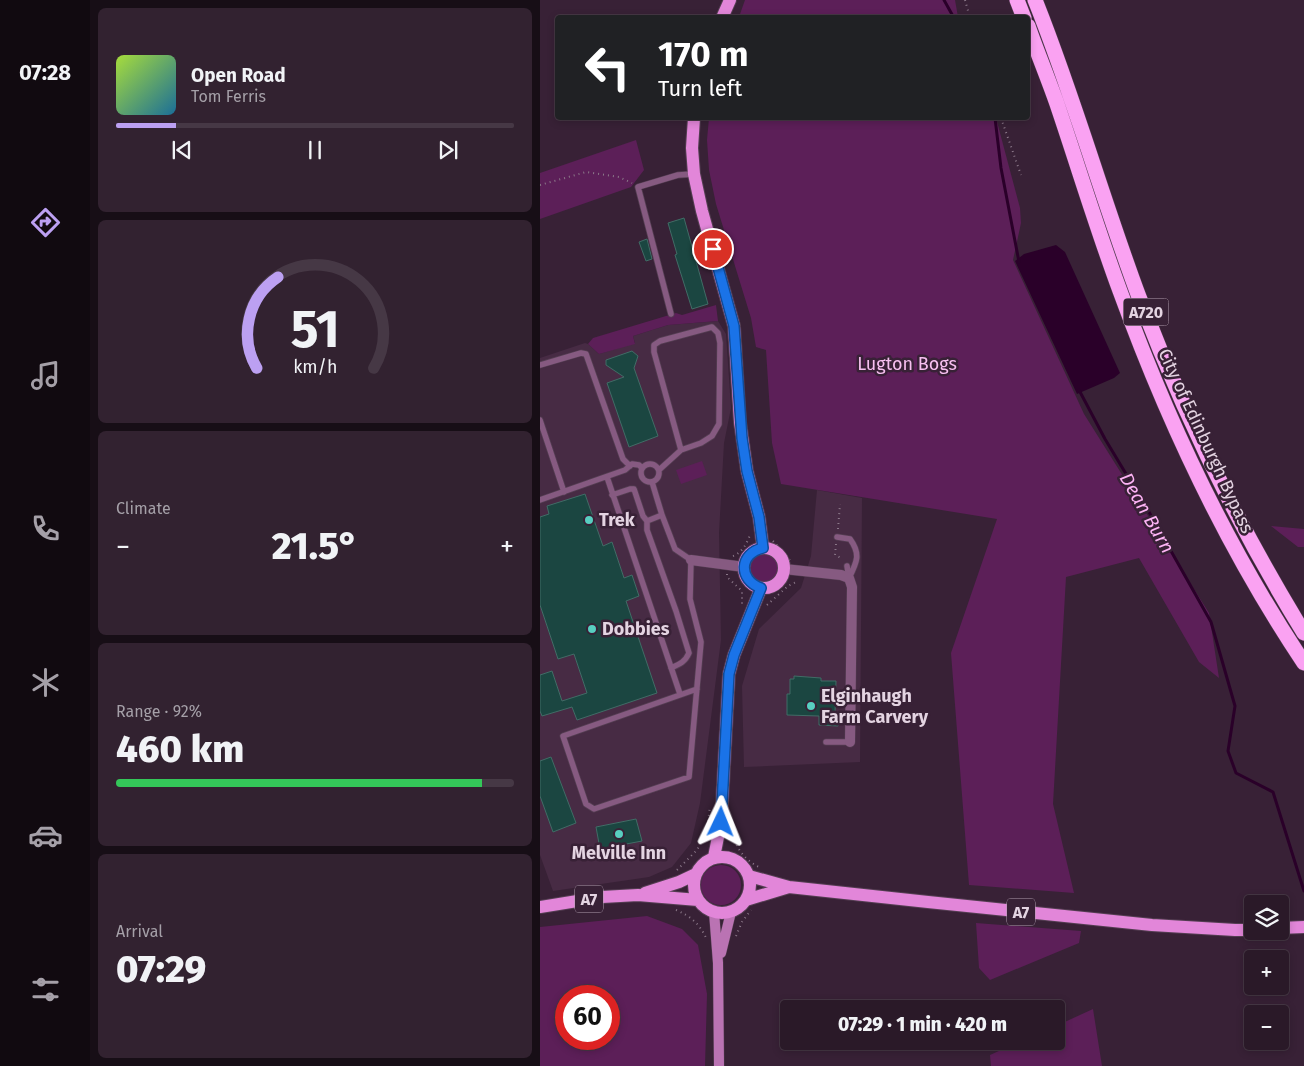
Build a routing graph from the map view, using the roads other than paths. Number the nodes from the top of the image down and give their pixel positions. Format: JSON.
{"nodes":[{"id":1,"x":730,"y":0,"type":"edge"},
{"id":2,"x":1017,"y":0,"type":"edge"},
{"id":3,"x":1035,"y":0,"type":"edge"},
{"id":4,"x":723,"y":15,"type":"edge"},
{"id":5,"x":1023,"y":15,"type":"edge"},
{"id":6,"x":1030,"y":31,"type":"edge"},
{"id":7,"x":694,"y":120,"type":"edge"},
{"id":8,"x":694,"y":174,"type":"junction"},
{"id":9,"x":672,"y":314,"type":"dead end"},
{"id":10,"x":540,"y":365,"type":"edge"},
{"id":11,"x":540,"y":420,"type":"edge"},
{"id":12,"x":681,"y":450,"type":"junction"},
{"id":13,"x":630,"y":466,"type":"junction"},
{"id":14,"x":642,"y":468,"type":"junction"},
{"id":15,"x":659,"y":470,"type":"junction"},
{"id":16,"x":607,"y":477,"type":"junction"},
{"id":17,"x":652,"y":482,"type":"junction"},
{"id":18,"x":564,"y":492,"type":"junction"},
{"id":19,"x":612,"y":494,"type":"junction"},
{"id":20,"x":540,"y":500,"type":"edge"},
{"id":21,"x":662,"y":515,"type":"junction"},
{"id":22,"x":647,"y":521,"type":"junction"},
{"id":23,"x":837,"y":537,"type":"dead end"},
{"id":24,"x":763,"y":548,"type":"junction"},
{"id":25,"x":691,"y":560,"type":"junction"},
{"id":26,"x":847,"y":566,"type":"dead end"},
{"id":27,"x":744,"y":567,"type":"junction"},
{"id":28,"x":784,"y":569,"type":"junction"},
{"id":29,"x":849,"y":578,"type":"junction"},
{"id":30,"x":761,"y":588,"type":"junction"},
{"id":31,"x":1304,"y":633,"type":"edge"},
{"id":32,"x":1304,"y":662,"type":"edge"},
{"id":33,"x":671,"y":668,"type":"junction"},
{"id":34,"x":697,"y":689,"type":"junction"},
{"id":35,"x":680,"y":694,"type":"junction"},
{"id":36,"x":826,"y":742,"type":"dead end"},
{"id":37,"x":850,"y":742,"type":"joint"},
{"id":38,"x":726,"y":826,"type":"junction"},
{"id":39,"x":714,"y":857,"type":"junction"},
{"id":40,"x":730,"y":858,"type":"junction"},
{"id":41,"x":696,"y":874,"type":"junction"},
{"id":42,"x":749,"y":876,"type":"junction"},
{"id":43,"x":789,"y":887,"type":"junction"},
{"id":44,"x":638,"y":895,"type":"junction"},
{"id":45,"x":698,"y":900,"type":"junction"},
{"id":46,"x":750,"y":904,"type":"junction"},
{"id":47,"x":540,"y":907,"type":"edge"},
{"id":48,"x":714,"y":912,"type":"junction"},
{"id":49,"x":731,"y":912,"type":"junction"},
{"id":50,"x":1304,"y":927,"type":"edge"},
{"id":51,"x":1289,"y":928,"type":"edge"},
{"id":52,"x":1244,"y":930,"type":"edge"},
{"id":53,"x":718,"y":964,"type":"junction"},
{"id":54,"x":719,"y":1066,"type":"edge"}],
"edges":[{"from":1,"to":4,"type":"main road"},
{"from":2,"to":5,"type":"highway"},
{"from":3,"to":31,"type":"highway","name":"City of Edinburgh Bypass","number":"A720"},
{"from":6,"to":32,"type":"highway","name":"City of Edinburgh Bypass","number":"A720"},
{"from":7,"to":8,"type":"main road"},
{"from":8,"to":9,"type":"lane"},
{"from":8,"to":24,"type":"main road"},
{"from":10,"to":13,"type":"lane"},
{"from":11,"to":18,"type":"lane"},
{"from":12,"to":12,"type":"lane"},
{"from":12,"to":15,"type":"lane"},
{"from":13,"to":14,"type":"lane"},
{"from":13,"to":16,"type":"lane"},
{"from":14,"to":15,"type":"lane"},
{"from":14,"to":17,"type":"lane"},
{"from":15,"to":17,"type":"lane"},
{"from":16,"to":18,"type":"lane"},
{"from":16,"to":19,"type":"lane"},
{"from":17,"to":21,"type":"lane"},
{"from":18,"to":20,"type":"lane"},
{"from":19,"to":22,"type":"lane"},
{"from":19,"to":33,"type":"lane"},
{"from":21,"to":22,"type":"lane"},
{"from":21,"to":25,"type":"lane"},
{"from":22,"to":33,"type":"lane"},
{"from":23,"to":29,"type":"lane"},
{"from":24,"to":27,"type":"main road"},
{"from":24,"to":28,"type":"main road"},
{"from":25,"to":27,"type":"street"},
{"from":25,"to":34,"type":"lane"},
{"from":26,"to":29,"type":"lane"},
{"from":27,"to":30,"type":"main road"},
{"from":28,"to":29,"type":"street"},
{"from":28,"to":30,"type":"main road"},
{"from":29,"to":37,"type":"street"},
{"from":30,"to":38,"type":"main road"},
{"from":33,"to":35,"type":"lane"},
{"from":34,"to":35,"type":"lane"},
{"from":34,"to":35,"type":"lane"},
{"from":36,"to":37,"type":"lane"},
{"from":38,"to":39,"type":"main road"},
{"from":38,"to":40,"type":"main road"},
{"from":39,"to":40,"type":"main road"},
{"from":39,"to":41,"type":"main road"},
{"from":40,"to":42,"type":"main road"},
{"from":41,"to":44,"type":"main road","number":"A7"},
{"from":41,"to":45,"type":"main road"},
{"from":42,"to":43,"type":"main road","number":"A7"},
{"from":42,"to":46,"type":"main road"},
{"from":43,"to":46,"type":"main road","number":"A7"},
{"from":43,"to":52,"type":"main road","number":"A7"},
{"from":44,"to":45,"type":"main road","number":"A7"},
{"from":44,"to":47,"type":"main road","number":"A7"},
{"from":45,"to":48,"type":"main road"},
{"from":46,"to":49,"type":"main road"},
{"from":48,"to":49,"type":"main road"},
{"from":48,"to":53,"type":"main road"},
{"from":49,"to":53,"type":"main road"},
{"from":50,"to":51,"type":"main road"},
{"from":53,"to":54,"type":"main road"}]}
